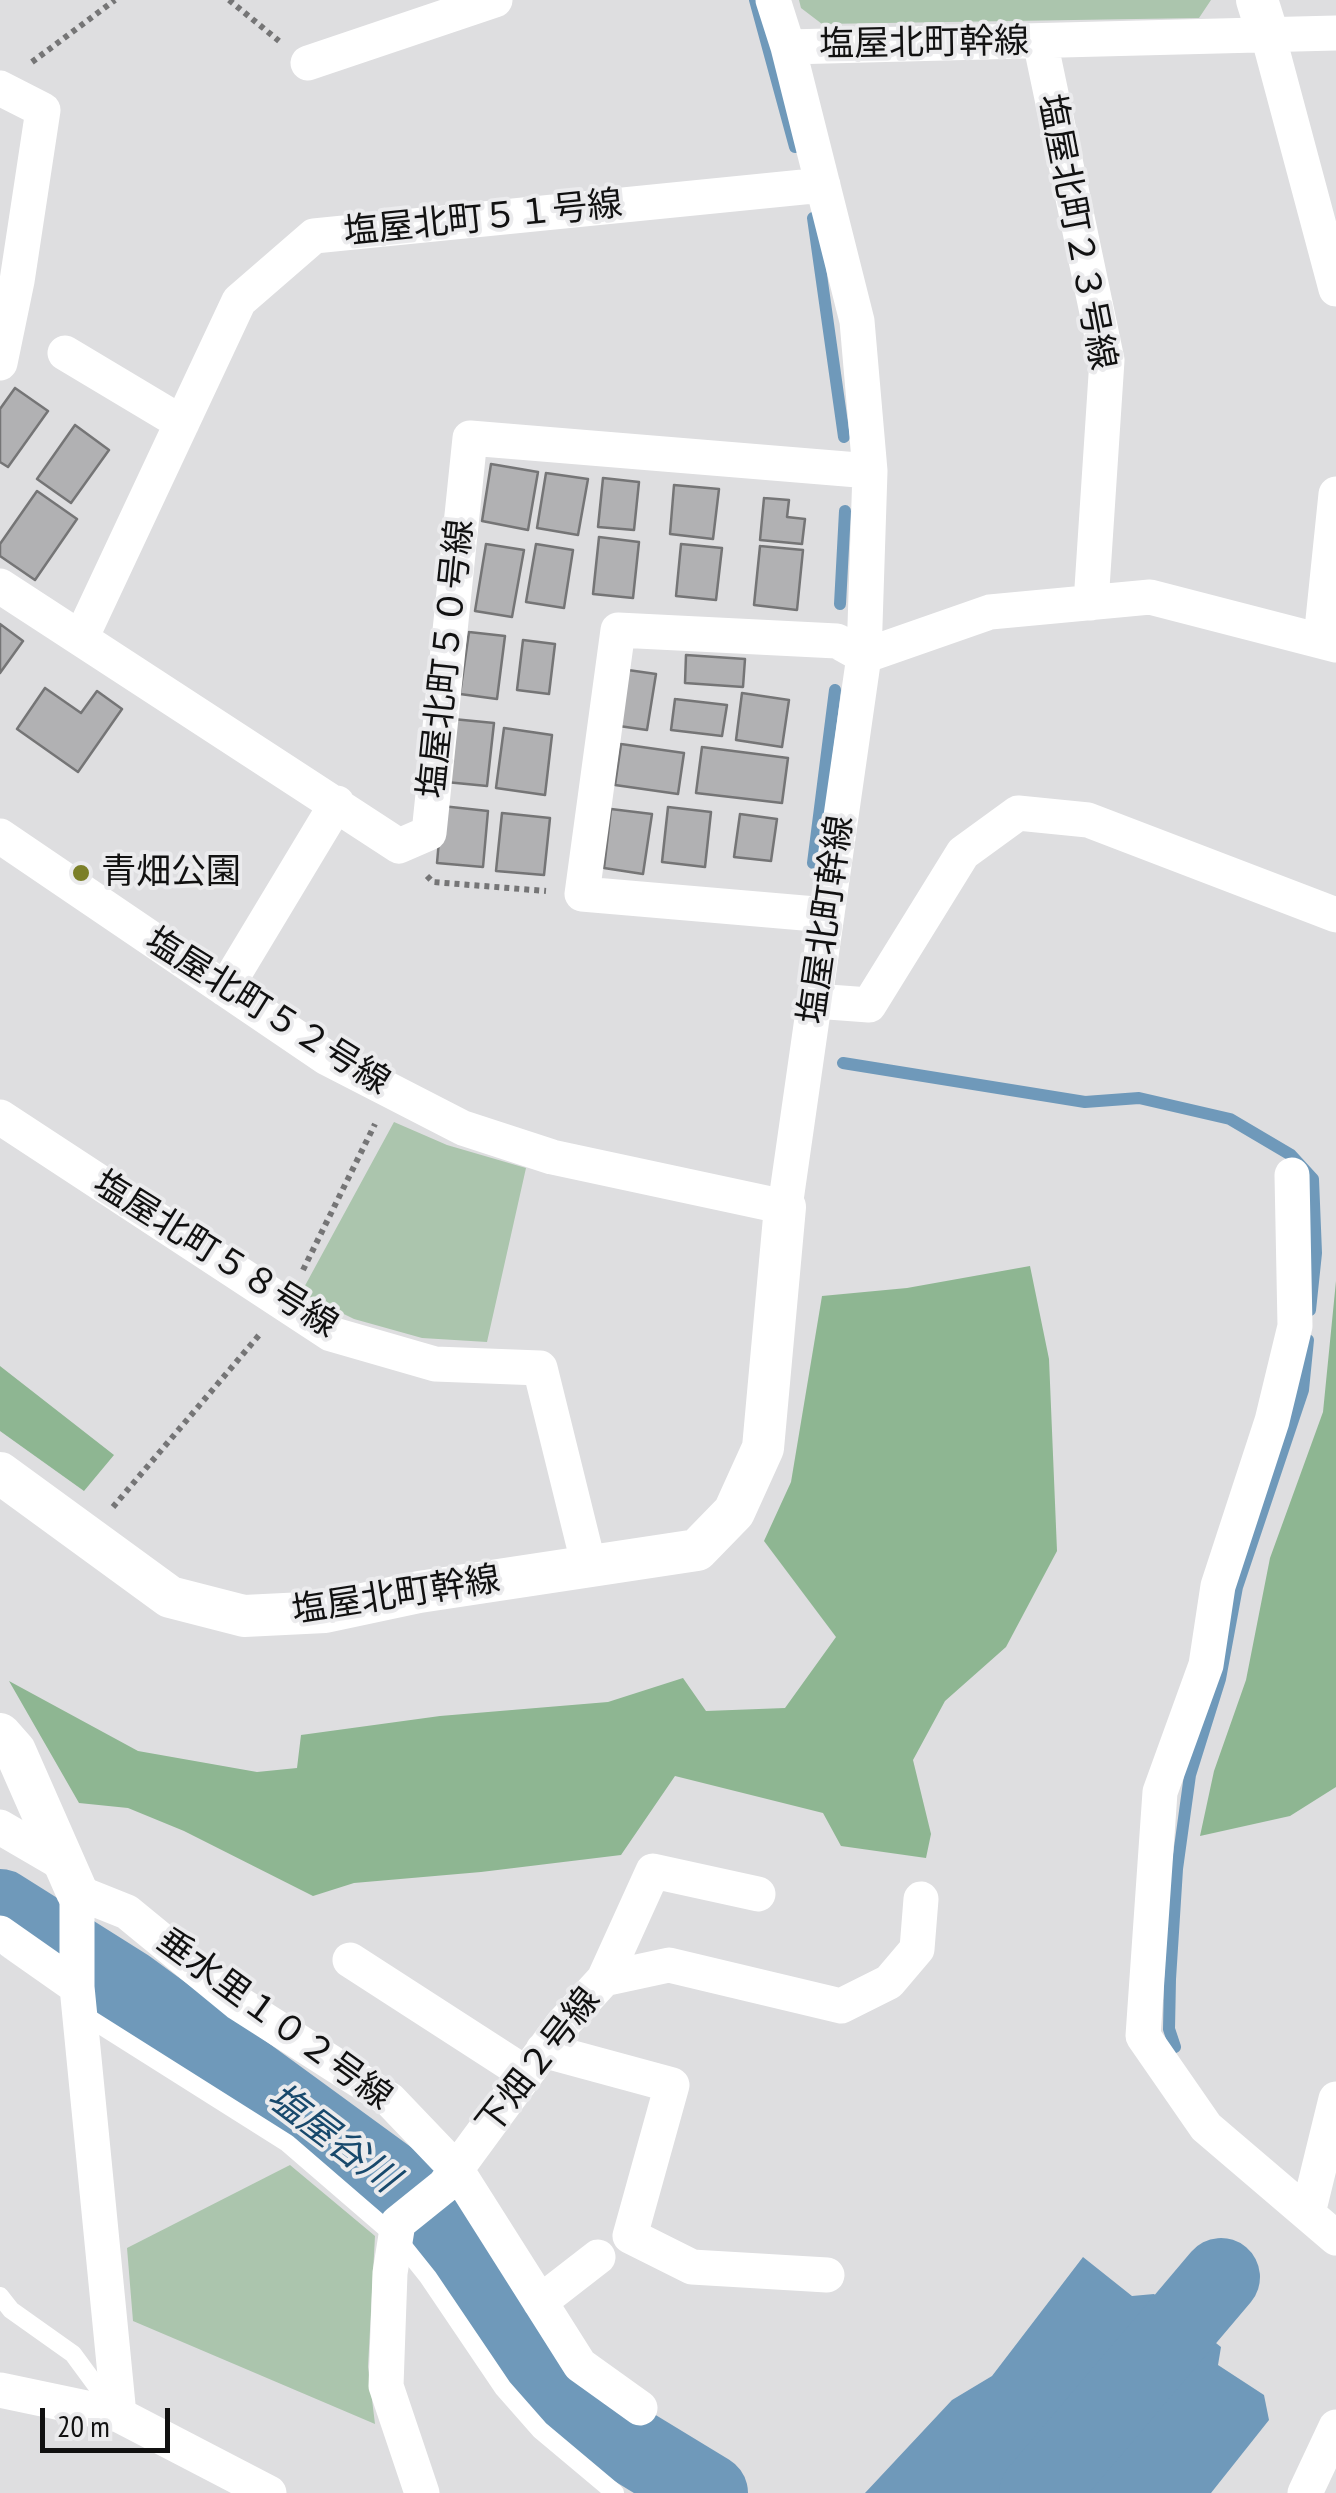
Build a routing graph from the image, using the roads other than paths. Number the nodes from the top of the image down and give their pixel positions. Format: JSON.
{"nodes":[{"id":1,"x":496,"y":0,"type":"edge"},
{"id":2,"x":773,"y":0,"type":"edge"},
{"id":3,"x":1262,"y":18,"type":"edge"},
{"id":4,"x":1336,"y":33,"type":"edge"},
{"id":5,"x":1040,"y":41,"type":"junction"},
{"id":6,"x":788,"y":47,"type":"junction"},
{"id":7,"x":308,"y":64,"type":"road end"},
{"id":8,"x":0,"y":88,"type":"edge"},
{"id":9,"x":822,"y":185,"type":"junction"},
{"id":10,"x":1336,"y":289,"type":"edge"},
{"id":11,"x":65,"y":353,"type":"dead end"},
{"id":12,"x":0,"y":364,"type":"edge"},
{"id":13,"x":182,"y":423,"type":"junction"},
{"id":14,"x":870,"y":471,"type":"junction"},
{"id":15,"x":1336,"y":494,"type":"edge"},
{"id":16,"x":0,"y":586,"type":"edge"},
{"id":17,"x":1091,"y":603,"type":"junction"},
{"id":18,"x":81,"y":638,"type":"junction"},
{"id":19,"x":1328,"y":642,"type":"edge"},
{"id":20,"x":864,"y":656,"type":"junction"},
{"id":21,"x":338,"y":803,"type":"junction"},
{"id":22,"x":0,"y":836,"type":"edge"},
{"id":23,"x":827,"y":915,"type":"junction"},
{"id":24,"x":1336,"y":915,"type":"edge"},
{"id":25,"x":226,"y":989,"type":"junction"},
{"id":26,"x":815,"y":1002,"type":"junction"},
{"id":27,"x":0,"y":1116,"type":"edge"},
{"id":28,"x":1292,"y":1175,"type":"dead end"},
{"id":29,"x":786,"y":1207,"type":"junction"},
{"id":30,"x":0,"y":1473,"type":"edge"},
{"id":31,"x":588,"y":1566,"type":"junction"},
{"id":32,"x":0,"y":1734,"type":"edge"},
{"id":33,"x":0,"y":1827,"type":"edge"},
{"id":34,"x":71,"y":1879,"type":"junction"},
{"id":35,"x":758,"y":1894,"type":"dead end"},
{"id":36,"x":922,"y":1899,"type":"dead end"},
{"id":37,"x":0,"y":1932,"type":"edge"},
{"id":38,"x":350,"y":1960,"type":"dead end"},
{"id":39,"x":604,"y":1978,"type":"junction"},
{"id":40,"x":79,"y":2000,"type":"junction"},
{"id":41,"x":534,"y":2062,"type":"junction"},
{"id":42,"x":1336,"y":2099,"type":"edge"},
{"id":43,"x":450,"y":2178,"type":"junction"},
{"id":44,"x":1308,"y":2213,"type":"junction"},
{"id":45,"x":397,"y":2230,"type":"junction"},
{"id":46,"x":1336,"y":2238,"type":"edge"},
{"id":47,"x":598,"y":2256,"type":"dead end"},
{"id":48,"x":827,"y":2275,"type":"dead end"},
{"id":49,"x":0,"y":2296,"type":"edge"},
{"id":50,"x":540,"y":2302,"type":"junction"},
{"id":51,"x":0,"y":2390,"type":"edge"},
{"id":52,"x":640,"y":2408,"type":"dead end"},
{"id":53,"x":118,"y":2415,"type":"junction"},
{"id":54,"x":1336,"y":2427,"type":"edge"},
{"id":55,"x":268,"y":2493,"type":"edge"},
{"id":56,"x":422,"y":2493,"type":"edge"},
{"id":57,"x":615,"y":2493,"type":"edge"},
{"id":58,"x":1305,"y":2493,"type":"edge"}],
"edges":[{"from":1,"to":7,"type":"street"},
{"from":2,"to":6,"type":"street"},
{"from":3,"to":4,"type":"street","name":"塩屋北町幹線"},
{"from":3,"to":5,"type":"street","name":"塩屋北町幹線"},
{"from":3,"to":10,"type":"street"},
{"from":5,"to":6,"type":"street","name":"塩屋北町幹線"},
{"from":5,"to":17,"type":"street","name":"塩屋北町２３号線"},
{"from":6,"to":9,"type":"street","name":"塩屋北町幹線"},
{"from":8,"to":12,"type":"street"},
{"from":9,"to":13,"type":"street","name":"塩屋北町５１号線"},
{"from":9,"to":14,"type":"street","name":"塩屋北町幹線"},
{"from":11,"to":13,"type":"street"},
{"from":13,"to":18,"type":"street","name":"塩屋北町５１号線"},
{"from":14,"to":20,"type":"street","name":"塩屋北町幹線"},
{"from":14,"to":21,"type":"street","name":"塩屋北町５０号線"},
{"from":15,"to":19,"type":"street"},
{"from":16,"to":18,"type":"street","name":"塩屋北町５０号線"},
{"from":17,"to":19,"type":"street"},
{"from":17,"to":20,"type":"street"},
{"from":18,"to":21,"type":"street","name":"塩屋北町５０号線"},
{"from":20,"to":23,"type":"street","name":"塩屋北町幹線"},
{"from":20,"to":23,"type":"street"},
{"from":21,"to":25,"type":"street"},
{"from":22,"to":25,"type":"street","name":"塩屋北町５２号線"},
{"from":23,"to":26,"type":"street","name":"塩屋北町幹線"},
{"from":24,"to":26,"type":"street"},
{"from":25,"to":29,"type":"street","name":"塩屋北町５２号線"},
{"from":26,"to":29,"type":"street","name":"塩屋北町幹線"},
{"from":27,"to":31,"type":"street","name":"塩屋北町５８号線"},
{"from":28,"to":44,"type":"street"},
{"from":29,"to":31,"type":"street","name":"塩屋北町幹線"},
{"from":30,"to":31,"type":"street","name":"塩屋北町幹線"},
{"from":32,"to":34,"type":"street"},
{"from":33,"to":34,"type":"street","name":"垂水里１０２号線"},
{"from":34,"to":40,"type":"street"},
{"from":34,"to":43,"type":"street","name":"垂水里１０２号線"},
{"from":35,"to":39,"type":"street"},
{"from":36,"to":39,"type":"street","name":"下畑２号線"},
{"from":37,"to":40,"type":"street"},
{"from":38,"to":41,"type":"street"},
{"from":39,"to":41,"type":"street","name":"下畑２号線"},
{"from":40,"to":45,"type":"lane"},
{"from":40,"to":53,"type":"street"},
{"from":41,"to":43,"type":"street","name":"下畑２号線"},
{"from":41,"to":48,"type":"street"},
{"from":42,"to":44,"type":"street"},
{"from":43,"to":45,"type":"street","name":"下畑２号線"},
{"from":43,"to":50,"type":"street","name":"垂水里１０２号線"},
{"from":44,"to":46,"type":"street"},
{"from":45,"to":56,"type":"street"},
{"from":45,"to":57,"type":"lane"},
{"from":47,"to":50,"type":"street"},
{"from":49,"to":53,"type":"lane"},
{"from":50,"to":52,"type":"street","name":"垂水里１０２号線"},
{"from":51,"to":53,"type":"street"},
{"from":53,"to":55,"type":"street"},
{"from":54,"to":58,"type":"street"}]}
